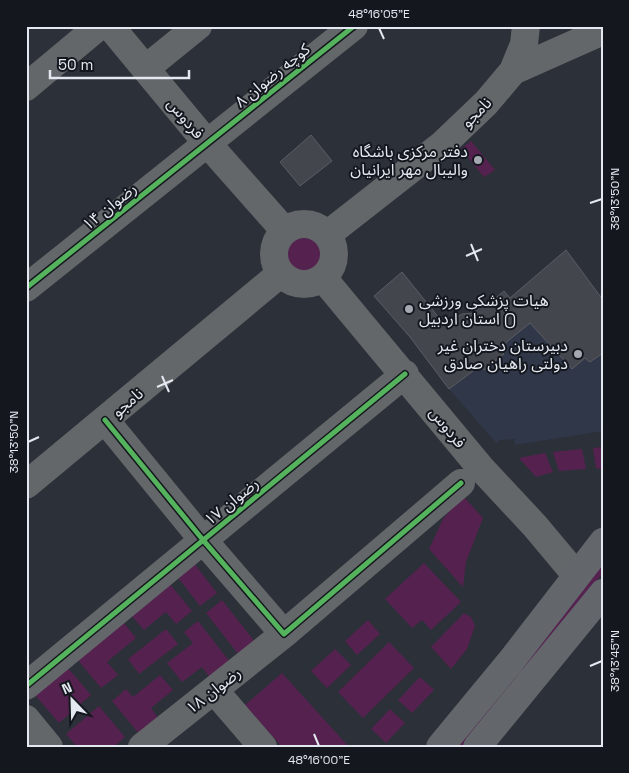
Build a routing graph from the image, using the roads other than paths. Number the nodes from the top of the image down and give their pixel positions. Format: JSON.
{"nodes":[{"id":1,"x":99,"y":26,"type":"edge"},
{"id":2,"x":110,"y":26,"type":"edge"},
{"id":3,"x":198,"y":26,"type":"edge"},
{"id":4,"x":354,"y":26,"type":"edge"},
{"id":5,"x":526,"y":26,"type":"edge"},
{"id":6,"x":603,"y":31,"type":"edge"},
{"id":7,"x":145,"y":69,"type":"junction"},
{"id":8,"x":513,"y":71,"type":"junction"},
{"id":9,"x":26,"y":87,"type":"edge"},
{"id":10,"x":207,"y":144,"type":"junction"},
{"id":11,"x":284,"y":230,"type":"junction"},
{"id":12,"x":328,"y":234,"type":"junction"},
{"id":13,"x":280,"y":274,"type":"junction"},
{"id":14,"x":323,"y":278,"type":"junction"},
{"id":15,"x":26,"y":288,"type":"edge"},
{"id":16,"x":405,"y":374,"type":"junction"},
{"id":17,"x":105,"y":420,"type":"junction"},
{"id":18,"x":65,"y":451,"type":"junction"},
{"id":19,"x":26,"y":461,"type":"edge"},
{"id":20,"x":461,"y":483,"type":"dead end"},
{"id":21,"x":26,"y":485,"type":"edge"},
{"id":22,"x":203,"y":540,"type":"junction"},
{"id":23,"x":603,"y":542,"type":"edge"},
{"id":24,"x":576,"y":575,"type":"junction"},
{"id":25,"x":603,"y":592,"type":"edge"},
{"id":26,"x":284,"y":634,"type":"junction"},
{"id":27,"x":26,"y":686,"type":"edge"},
{"id":28,"x":214,"y":690,"type":"junction"},
{"id":29,"x":26,"y":719,"type":"edge"},
{"id":30,"x":49,"y":747,"type":"edge"},
{"id":31,"x":142,"y":747,"type":"edge"},
{"id":32,"x":263,"y":747,"type":"edge"},
{"id":33,"x":440,"y":747,"type":"edge"},
{"id":34,"x":477,"y":747,"type":"edge"}],
"edges":[{"from":1,"to":9,"type":"street"},
{"from":2,"to":7,"type":"street","name":"فردوس"},
{"from":3,"to":7,"type":"street"},
{"from":4,"to":10,"type":"street","name":"کوچه رضوان ۸"},
{"from":5,"to":8,"type":"street","name":"نامجو"},
{"from":6,"to":8,"type":"street"},
{"from":7,"to":10,"type":"street","name":"فردوس"},
{"from":8,"to":12,"type":"street","name":"نامجو"},
{"from":10,"to":11,"type":"street","name":"فردوس"},
{"from":10,"to":15,"type":"street","name":"رضوان ۱۴"},
{"from":11,"to":12,"type":"street"},
{"from":11,"to":13,"type":"street"},
{"from":12,"to":14,"type":"street"},
{"from":13,"to":14,"type":"street"},
{"from":13,"to":17,"type":"street","name":"نامجو"},
{"from":14,"to":16,"type":"street","name":"فردوس"},
{"from":16,"to":22,"type":"street","name":"رضوان ۱۷"},
{"from":16,"to":24,"type":"street","name":"فردوس"},
{"from":17,"to":18,"type":"street","name":"نامجو"},
{"from":17,"to":22,"type":"street"},
{"from":18,"to":19,"type":"street"},
{"from":18,"to":21,"type":"street","name":"نامجو"},
{"from":20,"to":26,"type":"street","name":"رضوان ۱۸"},
{"from":22,"to":26,"type":"street"},
{"from":22,"to":27,"type":"street","name":"رضوان ۱۷"},
{"from":23,"to":24,"type":"main road"},
{"from":24,"to":33,"type":"main road"},
{"from":25,"to":34,"type":"main road"},
{"from":26,"to":28,"type":"street","name":"رضوان ۱۸"},
{"from":28,"to":31,"type":"street","name":"رضوان ۱۸"},
{"from":28,"to":32,"type":"street"},
{"from":29,"to":30,"type":"street"}]}
